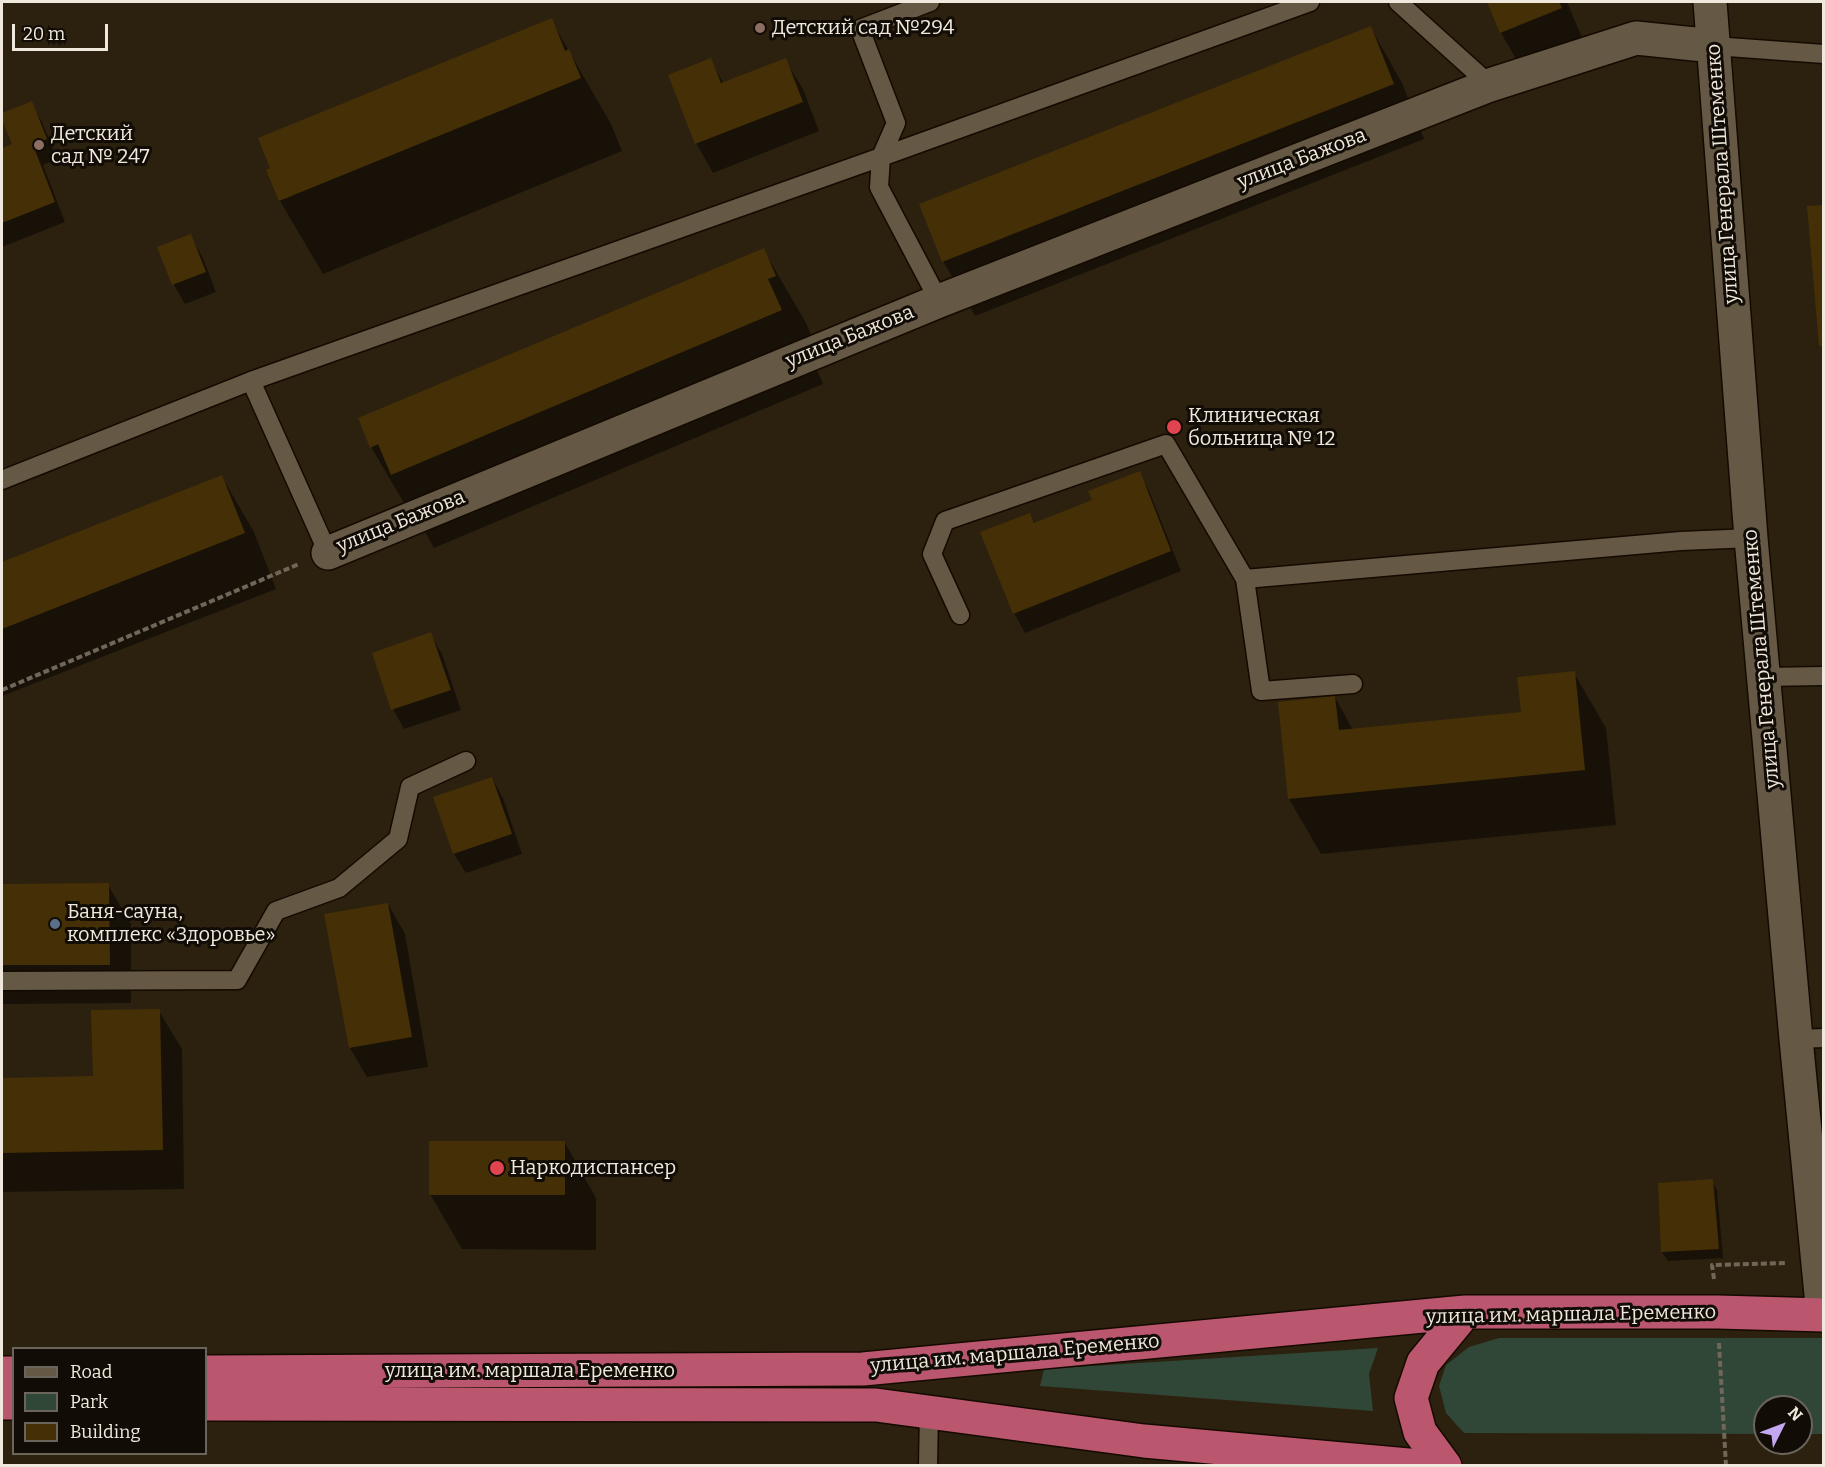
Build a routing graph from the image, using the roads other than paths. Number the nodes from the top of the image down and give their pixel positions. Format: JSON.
{"nodes":[{"id":1,"x":930,"y":2,"type":"edge"},
{"id":2,"x":1310,"y":2,"type":"edge"},
{"id":3,"x":1398,"y":2,"type":"edge"},
{"id":4,"x":1710,"y":2,"type":"edge"},
{"id":5,"x":1714,"y":46,"type":"junction"},
{"id":6,"x":1824,"y":54,"type":"edge"},
{"id":7,"x":1490,"y":85,"type":"junction"},
{"id":8,"x":881,"y":157,"type":"junction"},
{"id":9,"x":939,"y":301,"type":"junction"},
{"id":10,"x":251,"y":381,"type":"junction"},
{"id":11,"x":2,"y":480,"type":"edge"},
{"id":12,"x":1751,"y":538,"type":"junction"},
{"id":13,"x":328,"y":552,"type":"joint"},
{"id":14,"x":1245,"y":579,"type":"junction"},
{"id":15,"x":960,"y":615,"type":"dead end"},
{"id":16,"x":1824,"y":676,"type":"edge"},
{"id":17,"x":1763,"y":677,"type":"junction"},
{"id":18,"x":1353,"y":684,"type":"dead end"},
{"id":19,"x":466,"y":761,"type":"dead end"},
{"id":20,"x":2,"y":981,"type":"edge"},
{"id":21,"x":1810,"y":1039,"type":"edge"},
{"id":22,"x":1465,"y":1312,"type":"junction"},
{"id":23,"x":1823,"y":1315,"type":"edge"},
{"id":24,"x":207,"y":1372,"type":"edge"},
{"id":25,"x":207,"y":1404,"type":"edge"},
{"id":26,"x":929,"y":1412,"type":"junction"},
{"id":27,"x":1397,"y":1465,"type":"edge"},
{"id":28,"x":928,"y":1466,"type":"edge"},
{"id":29,"x":1445,"y":1466,"type":"edge"}],
"edges":[{"from":1,"to":8,"type":"lane"},
{"from":2,"to":8,"type":"lane"},
{"from":3,"to":7,"type":"lane"},
{"from":4,"to":5,"type":"street","name":"улица Генерала Штеменко"},
{"from":5,"to":6,"type":"lane"},
{"from":5,"to":7,"type":"street","name":"улица Бажова"},
{"from":5,"to":12,"type":"street","name":"улица Генерала Штеменко"},
{"from":7,"to":9,"type":"street","name":"улица Бажова"},
{"from":8,"to":9,"type":"lane"},
{"from":8,"to":10,"type":"lane"},
{"from":9,"to":13,"type":"street","name":"улица Бажова"},
{"from":10,"to":11,"type":"lane"},
{"from":10,"to":13,"type":"lane"},
{"from":12,"to":14,"type":"lane"},
{"from":12,"to":17,"type":"street","name":"улица Генерала Штеменко"},
{"from":14,"to":15,"type":"lane"},
{"from":14,"to":18,"type":"lane"},
{"from":16,"to":17,"type":"lane"},
{"from":17,"to":21,"type":"street","name":"улица Генерала Штеменко"},
{"from":19,"to":20,"type":"lane"},
{"from":21,"to":23,"type":"street","name":"улица Генерала Штеменко"},
{"from":22,"to":23,"type":"highway","name":"улица им. маршала Еременко"},
{"from":22,"to":24,"type":"highway","name":"улица им. маршала Еременко"},
{"from":22,"to":29,"type":"highway"},
{"from":25,"to":26,"type":"highway","name":"улица им. маршала Еременко"},
{"from":26,"to":27,"type":"highway","name":"улица им. маршала Еременко"},
{"from":26,"to":28,"type":"lane"}]}
